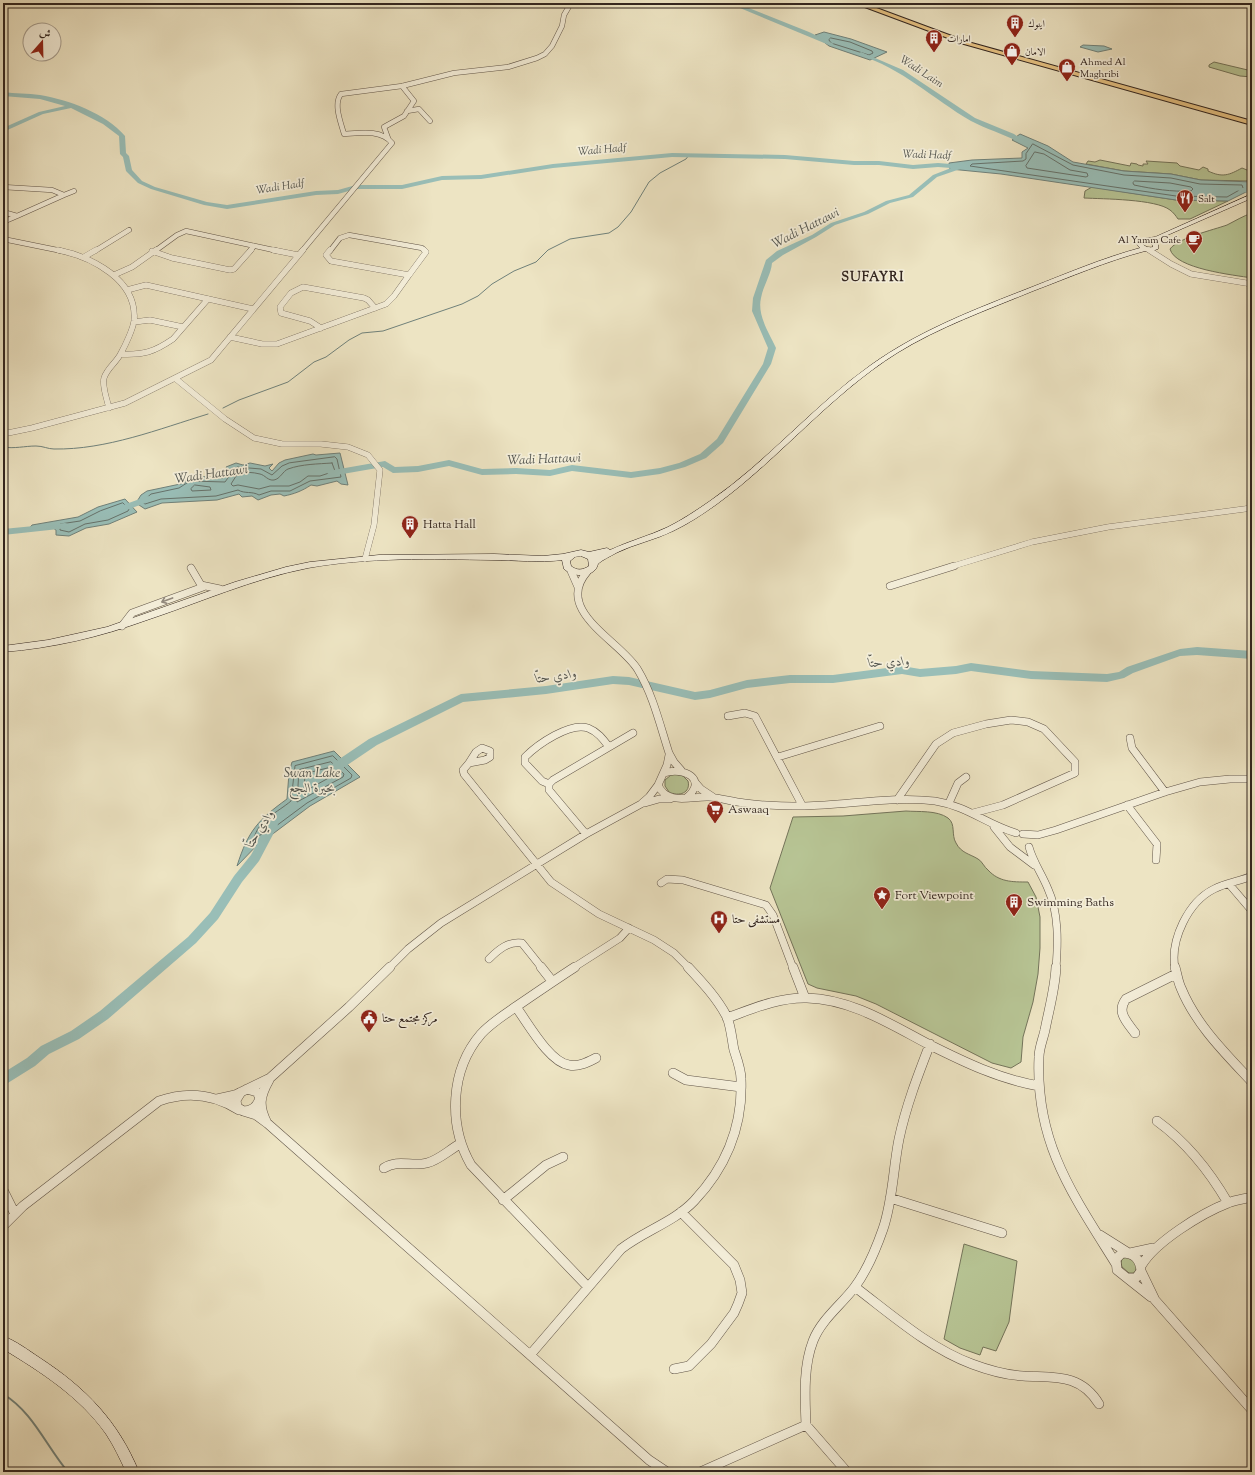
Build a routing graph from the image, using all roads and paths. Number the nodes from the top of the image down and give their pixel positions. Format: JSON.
{"nodes":[{"id":1,"x":571,"y":3,"type":"edge"},
{"id":2,"x":653,"y":3,"type":"edge"},
{"id":3,"x":670,"y":3,"type":"edge"},
{"id":4,"x":857,"y":3,"type":"edge"},
{"id":5,"x":866,"y":3,"type":"edge"},
{"id":6,"x":902,"y":20,"type":"junction"},
{"id":7,"x":923,"y":25,"type":"junction"},
{"id":8,"x":402,"y":86,"type":"junction"},
{"id":9,"x":407,"y":111,"type":"junction"},
{"id":10,"x":1252,"y":118,"type":"edge"},
{"id":11,"x":430,"y":121,"type":"dead end"},
{"id":12,"x":1252,"y":123,"type":"edge"},
{"id":13,"x":388,"y":138,"type":"junction"},
{"id":14,"x":3,"y":187,"type":"edge"},
{"id":15,"x":74,"y":190,"type":"dead end"},
{"id":16,"x":64,"y":195,"type":"junction"},
{"id":17,"x":1252,"y":197,"type":"edge"},
{"id":18,"x":3,"y":212,"type":"edge"},
{"id":19,"x":17,"y":216,"type":"junction"},
{"id":20,"x":3,"y":222,"type":"edge"},
{"id":21,"x":129,"y":230,"type":"dead end"},
{"id":22,"x":3,"y":239,"type":"edge"},
{"id":23,"x":1149,"y":240,"type":"junction"},
{"id":24,"x":254,"y":246,"type":"junction"},
{"id":25,"x":1156,"y":246,"type":"junction"},
{"id":26,"x":1144,"y":248,"type":"junction"},
{"id":27,"x":152,"y":251,"type":"junction"},
{"id":28,"x":298,"y":255,"type":"junction"},
{"id":29,"x":84,"y":257,"type":"junction"},
{"id":30,"x":1161,"y":258,"type":"junction"},
{"id":31,"x":114,"y":275,"type":"junction"},
{"id":32,"x":409,"y":275,"type":"junction"},
{"id":33,"x":1252,"y":284,"type":"edge"},
{"id":34,"x":127,"y":290,"type":"junction"},
{"id":35,"x":208,"y":299,"type":"junction"},
{"id":36,"x":375,"y":308,"type":"junction"},
{"id":37,"x":253,"y":309,"type":"junction"},
{"id":38,"x":134,"y":322,"type":"junction"},
{"id":39,"x":183,"y":327,"type":"junction"},
{"id":40,"x":321,"y":328,"type":"junction"},
{"id":41,"x":230,"y":337,"type":"junction"},
{"id":42,"x":120,"y":354,"type":"junction"},
{"id":43,"x":176,"y":378,"type":"junction"},
{"id":44,"x":109,"y":408,"type":"junction"},
{"id":45,"x":3,"y":434,"type":"edge"},
{"id":46,"x":1252,"y":508,"type":"edge"},
{"id":47,"x":572,"y":555,"type":"junction"},
{"id":48,"x":589,"y":555,"type":"junction"},
{"id":49,"x":368,"y":558,"type":"junction"},
{"id":50,"x":540,"y":558,"type":"junction"},
{"id":51,"x":594,"y":564,"type":"junction"},
{"id":52,"x":191,"y":568,"type":"dead end"},
{"id":53,"x":569,"y":569,"type":"junction"},
{"id":54,"x":587,"y":572,"type":"junction"},
{"id":55,"x":890,"y":586,"type":"dead end"},
{"id":56,"x":204,"y":587,"type":"junction"},
{"id":57,"x":578,"y":587,"type":"junction"},
{"id":58,"x":220,"y":589,"type":"junction"},
{"id":59,"x":122,"y":626,"type":"junction"},
{"id":60,"x":3,"y":649,"type":"edge"},
{"id":61,"x":728,"y":716,"type":"dead end"},
{"id":62,"x":880,"y":726,"type":"dead end"},
{"id":63,"x":633,"y":733,"type":"dead end"},
{"id":64,"x":1130,"y":738,"type":"dead end"},
{"id":65,"x":609,"y":747,"type":"junction"},
{"id":66,"x":669,"y":755,"type":"junction"},
{"id":67,"x":778,"y":757,"type":"junction"},
{"id":68,"x":469,"y":763,"type":"dead end"},
{"id":69,"x":681,"y":770,"type":"junction"},
{"id":70,"x":664,"y":773,"type":"junction"},
{"id":71,"x":966,"y":777,"type":"dead end"},
{"id":72,"x":1252,"y":779,"type":"edge"},
{"id":73,"x":695,"y":782,"type":"junction"},
{"id":74,"x":549,"y":784,"type":"junction"},
{"id":75,"x":658,"y":785,"type":"junction"},
{"id":76,"x":1165,"y":792,"type":"junction"},
{"id":77,"x":686,"y":798,"type":"junction"},
{"id":78,"x":715,"y":798,"type":"junction"},
{"id":79,"x":670,"y":799,"type":"junction"},
{"id":80,"x":897,"y":800,"type":"junction"},
{"id":81,"x":948,"y":803,"type":"junction"},
{"id":82,"x":641,"y":804,"type":"junction"},
{"id":83,"x":802,"y":805,"type":"junction"},
{"id":84,"x":1127,"y":805,"type":"junction"},
{"id":85,"x":973,"y":814,"type":"junction"},
{"id":86,"x":990,"y":823,"type":"junction"},
{"id":87,"x":1019,"y":833,"type":"junction"},
{"id":88,"x":586,"y":834,"type":"junction"},
{"id":89,"x":1038,"y":835,"type":"junction"},
{"id":90,"x":1008,"y":844,"type":"junction"},
{"id":91,"x":1030,"y":846,"type":"junction"},
{"id":92,"x":1017,"y":851,"type":"junction"},
{"id":93,"x":1156,"y":860,"type":"dead end"},
{"id":94,"x":536,"y":865,"type":"junction"},
{"id":95,"x":1036,"y":866,"type":"junction"},
{"id":96,"x":1252,"y":876,"type":"edge"},
{"id":97,"x":661,"y":884,"type":"dead end"},
{"id":98,"x":1229,"y":884,"type":"junction"},
{"id":99,"x":1252,"y":911,"type":"edge"},
{"id":100,"x":629,"y":928,"type":"junction"},
{"id":101,"x":489,"y":959,"type":"dead end"},
{"id":102,"x":1176,"y":974,"type":"junction"},
{"id":103,"x":552,"y":981,"type":"junction"},
{"id":104,"x":805,"y":998,"type":"junction"},
{"id":105,"x":516,"y":1007,"type":"junction"},
{"id":106,"x":727,"y":1018,"type":"junction"},
{"id":107,"x":1135,"y":1033,"type":"dead end"},
{"id":108,"x":930,"y":1044,"type":"junction"},
{"id":109,"x":596,"y":1058,"type":"dead end"},
{"id":110,"x":673,"y":1073,"type":"dead end"},
{"id":111,"x":270,"y":1078,"type":"junction"},
{"id":112,"x":1252,"y":1082,"type":"edge"},
{"id":113,"x":1039,"y":1086,"type":"junction"},
{"id":114,"x":741,"y":1087,"type":"junction"},
{"id":115,"x":245,"y":1090,"type":"junction"},
{"id":116,"x":216,"y":1098,"type":"junction"},
{"id":117,"x":259,"y":1102,"type":"junction"},
{"id":118,"x":241,"y":1110,"type":"junction"},
{"id":119,"x":1157,"y":1121,"type":"dead end"},
{"id":120,"x":267,"y":1124,"type":"junction"},
{"id":121,"x":460,"y":1144,"type":"junction"},
{"id":122,"x":563,"y":1157,"type":"dead end"},
{"id":123,"x":384,"y":1168,"type":"dead end"},
{"id":124,"x":3,"y":1190,"type":"edge"},
{"id":125,"x":1252,"y":1197,"type":"edge"},
{"id":126,"x":890,"y":1198,"type":"junction"},
{"id":127,"x":503,"y":1200,"type":"junction"},
{"id":128,"x":1228,"y":1203,"type":"junction"},
{"id":129,"x":681,"y":1212,"type":"junction"},
{"id":130,"x":15,"y":1214,"type":"junction"},
{"id":131,"x":3,"y":1226,"type":"edge"},
{"id":132,"x":1096,"y":1231,"type":"junction"},
{"id":133,"x":1002,"y":1233,"type":"dead end"},
{"id":134,"x":1155,"y":1248,"type":"junction"},
{"id":135,"x":1128,"y":1253,"type":"junction"},
{"id":136,"x":1116,"y":1264,"type":"junction"},
{"id":137,"x":1141,"y":1269,"type":"junction"},
{"id":138,"x":1126,"y":1278,"type":"junction"},
{"id":139,"x":588,"y":1287,"type":"junction"},
{"id":140,"x":855,"y":1287,"type":"junction"},
{"id":141,"x":1155,"y":1300,"type":"junction"},
{"id":142,"x":3,"y":1342,"type":"edge"},
{"id":143,"x":530,"y":1355,"type":"junction"},
{"id":144,"x":674,"y":1369,"type":"dead end"},
{"id":145,"x":1099,"y":1404,"type":"dead end"},
{"id":146,"x":1252,"y":1410,"type":"edge"},
{"id":147,"x":806,"y":1425,"type":"junction"},
{"id":148,"x":133,"y":1472,"type":"edge"},
{"id":149,"x":667,"y":1472,"type":"edge"},
{"id":150,"x":700,"y":1472,"type":"edge"},
{"id":151,"x":847,"y":1472,"type":"edge"}],
"edges":[{"from":1,"to":8,"type":"street"},
{"from":2,"to":3,"type":"street"},
{"from":4,"to":6,"type":"highway"},
{"from":5,"to":7,"type":"highway"},
{"from":6,"to":7,"type":"highway"},
{"from":6,"to":12,"type":"highway"},
{"from":7,"to":10,"type":"highway"},
{"from":8,"to":9,"type":"street"},
{"from":8,"to":13,"type":"street"},
{"from":9,"to":11,"type":"street"},
{"from":9,"to":13,"type":"street"},
{"from":13,"to":28,"type":"street"},
{"from":14,"to":16,"type":"street"},
{"from":15,"to":16,"type":"street"},
{"from":16,"to":19,"type":"street"},
{"from":17,"to":23,"type":"main road"},
{"from":17,"to":25,"type":"main road"},
{"from":18,"to":19,"type":"street"},
{"from":19,"to":20,"type":"street"},
{"from":21,"to":29,"type":"street"},
{"from":22,"to":29,"type":"street"},
{"from":23,"to":25,"type":"main road"},
{"from":23,"to":26,"type":"main road"},
{"from":24,"to":27,"type":"street"},
{"from":24,"to":27,"type":"street"},
{"from":24,"to":28,"type":"street"},
{"from":25,"to":26,"type":"main road"},
{"from":25,"to":30,"type":"street"},
{"from":26,"to":30,"type":"street"},
{"from":26,"to":48,"type":"main road"},
{"from":26,"to":51,"type":"main road"},
{"from":27,"to":31,"type":"street"},
{"from":28,"to":37,"type":"street"},
{"from":29,"to":31,"type":"street"},
{"from":30,"to":33,"type":"street"},
{"from":31,"to":34,"type":"street"},
{"from":32,"to":32,"type":"street"},
{"from":32,"to":36,"type":"street"},
{"from":34,"to":35,"type":"street"},
{"from":34,"to":38,"type":"street"},
{"from":35,"to":37,"type":"street"},
{"from":35,"to":39,"type":"street"},
{"from":36,"to":40,"type":"street"},
{"from":36,"to":40,"type":"street"},
{"from":37,"to":41,"type":"street"},
{"from":38,"to":39,"type":"street"},
{"from":38,"to":42,"type":"street"},
{"from":39,"to":42,"type":"street"},
{"from":40,"to":41,"type":"street"},
{"from":41,"to":43,"type":"street"},
{"from":42,"to":44,"type":"street"},
{"from":43,"to":44,"type":"street"},
{"from":43,"to":49,"type":"street"},
{"from":44,"to":45,"type":"street"},
{"from":46,"to":55,"type":"street"},
{"from":47,"to":48,"type":"main road"},
{"from":47,"to":50,"type":"main road"},
{"from":47,"to":53,"type":"main road"},
{"from":48,"to":51,"type":"main road"},
{"from":49,"to":50,"type":"main road"},
{"from":49,"to":58,"type":"main road"},
{"from":50,"to":53,"type":"main road"},
{"from":51,"to":54,"type":"main road"},
{"from":52,"to":56,"type":"street"},
{"from":53,"to":54,"type":"main road"},
{"from":53,"to":57,"type":"street"},
{"from":54,"to":57,"type":"street"},
{"from":56,"to":58,"type":"street"},
{"from":56,"to":59,"type":"street","one_way":true},
{"from":57,"to":66,"type":"street"},
{"from":58,"to":59,"type":"main road"},
{"from":59,"to":60,"type":"main road"},
{"from":61,"to":67,"type":"street"},
{"from":62,"to":67,"type":"street"},
{"from":63,"to":65,"type":"street"},
{"from":64,"to":76,"type":"street"},
{"from":65,"to":74,"type":"street"},
{"from":65,"to":74,"type":"street"},
{"from":66,"to":69,"type":"street"},
{"from":66,"to":70,"type":"street"},
{"from":67,"to":83,"type":"street"},
{"from":68,"to":94,"type":"street"},
{"from":69,"to":70,"type":"street"},
{"from":69,"to":73,"type":"street"},
{"from":70,"to":75,"type":"street"},
{"from":71,"to":81,"type":"street"},
{"from":72,"to":76,"type":"street"},
{"from":73,"to":77,"type":"street"},
{"from":73,"to":78,"type":"street"},
{"from":74,"to":88,"type":"street"},
{"from":75,"to":79,"type":"street"},
{"from":75,"to":82,"type":"street"},
{"from":76,"to":84,"type":"street"},
{"from":77,"to":78,"type":"street"},
{"from":77,"to":79,"type":"street"},
{"from":78,"to":83,"type":"street"},
{"from":79,"to":82,"type":"street"},
{"from":80,"to":81,"type":"street"},
{"from":80,"to":83,"type":"street"},
{"from":80,"to":85,"type":"street"},
{"from":81,"to":85,"type":"street"},
{"from":82,"to":88,"type":"street"},
{"from":84,"to":89,"type":"street"},
{"from":84,"to":93,"type":"street"},
{"from":85,"to":86,"type":"street"},
{"from":86,"to":87,"type":"street"},
{"from":86,"to":90,"type":"street"},
{"from":87,"to":89,"type":"street"},
{"from":87,"to":90,"type":"street"},
{"from":87,"to":91,"type":"street"},
{"from":88,"to":94,"type":"street"},
{"from":89,"to":91,"type":"street"},
{"from":90,"to":92,"type":"street"},
{"from":91,"to":92,"type":"street"},
{"from":91,"to":95,"type":"street"},
{"from":92,"to":95,"type":"street"},
{"from":94,"to":100,"type":"street"},
{"from":94,"to":111,"type":"street"},
{"from":95,"to":113,"type":"street"},
{"from":96,"to":98,"type":"street"},
{"from":97,"to":104,"type":"street"},
{"from":98,"to":99,"type":"street"},
{"from":98,"to":102,"type":"street"},
{"from":100,"to":103,"type":"street"},
{"from":100,"to":106,"type":"street"},
{"from":101,"to":103,"type":"street"},
{"from":102,"to":107,"type":"street"},
{"from":102,"to":112,"type":"street"},
{"from":103,"to":105,"type":"street"},
{"from":104,"to":106,"type":"street"},
{"from":104,"to":108,"type":"street"},
{"from":105,"to":109,"type":"street"},
{"from":105,"to":121,"type":"street"},
{"from":106,"to":114,"type":"street"},
{"from":108,"to":113,"type":"street"},
{"from":108,"to":126,"type":"street"},
{"from":110,"to":114,"type":"street"},
{"from":111,"to":115,"type":"street"},
{"from":111,"to":117,"type":"street"},
{"from":113,"to":132,"type":"street"},
{"from":114,"to":129,"type":"street"},
{"from":115,"to":116,"type":"street"},
{"from":115,"to":117,"type":"street"},
{"from":115,"to":118,"type":"street"},
{"from":116,"to":118,"type":"street"},
{"from":116,"to":130,"type":"street"},
{"from":117,"to":118,"type":"street"},
{"from":117,"to":120,"type":"street"},
{"from":118,"to":120,"type":"street"},
{"from":119,"to":128,"type":"street"},
{"from":120,"to":143,"type":"street"},
{"from":121,"to":123,"type":"street"},
{"from":121,"to":127,"type":"street"},
{"from":122,"to":127,"type":"street"},
{"from":124,"to":130,"type":"street"},
{"from":125,"to":128,"type":"street"},
{"from":126,"to":133,"type":"street"},
{"from":126,"to":140,"type":"street"},
{"from":127,"to":139,"type":"street"},
{"from":128,"to":134,"type":"street"},
{"from":129,"to":139,"type":"street"},
{"from":129,"to":144,"type":"street"},
{"from":130,"to":131,"type":"street"},
{"from":132,"to":135,"type":"street"},
{"from":132,"to":136,"type":"street"},
{"from":134,"to":135,"type":"street"},
{"from":134,"to":137,"type":"street"},
{"from":135,"to":136,"type":"street"},
{"from":135,"to":137,"type":"street"},
{"from":136,"to":138,"type":"street"},
{"from":137,"to":138,"type":"street"},
{"from":137,"to":141,"type":"street"},
{"from":138,"to":141,"type":"street"},
{"from":139,"to":143,"type":"street"},
{"from":140,"to":145,"type":"street"},
{"from":140,"to":147,"type":"street"},
{"from":141,"to":146,"type":"street"},
{"from":142,"to":148,"type":"main road"},
{"from":143,"to":149,"type":"street"},
{"from":147,"to":150,"type":"street"},
{"from":147,"to":151,"type":"street"}]}
